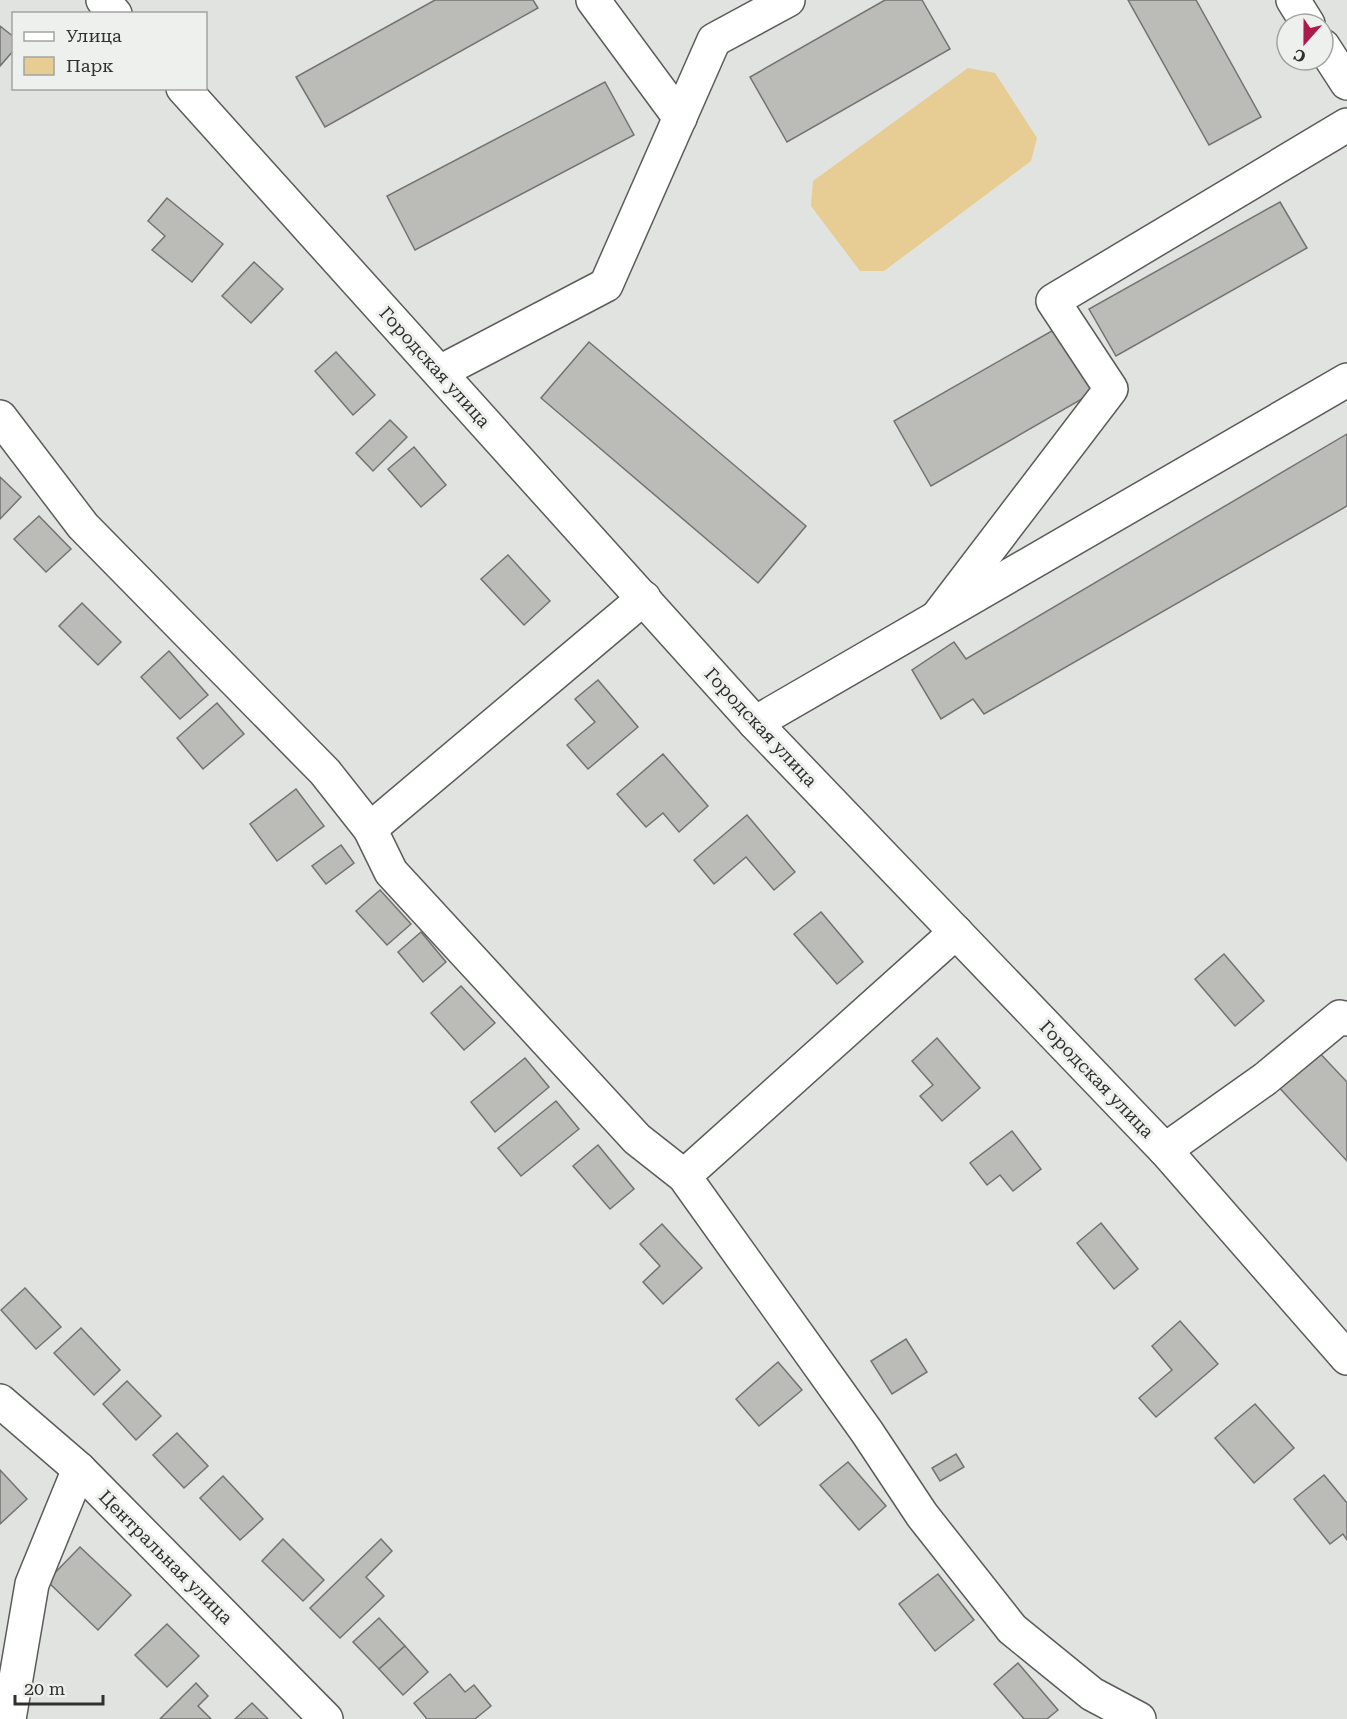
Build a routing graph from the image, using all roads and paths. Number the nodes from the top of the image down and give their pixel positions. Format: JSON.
{"nodes":[{"id":1,"x":103,"y":0,"type":"edge"},
{"id":2,"x":593,"y":0,"type":"edge"},
{"id":3,"x":788,"y":0,"type":"edge"},
{"id":4,"x":113,"y":12,"type":"edge"},
{"id":5,"x":1335,"y":64,"type":"edge"},
{"id":6,"x":1347,"y":83,"type":"edge"},
{"id":7,"x":185,"y":90,"type":"edge"},
{"id":8,"x":680,"y":118,"type":"junction"},
{"id":9,"x":1347,"y":125,"type":"edge"},
{"id":10,"x":440,"y":372,"type":"junction"},
{"id":11,"x":1347,"y":380,"type":"edge"},
{"id":12,"x":0,"y":417,"type":"edge"},
{"id":13,"x":644,"y":598,"type":"junction"},
{"id":14,"x":938,"y":616,"type":"junction"},
{"id":15,"x":755,"y":723,"type":"junction"},
{"id":16,"x":370,"y":828,"type":"junction"},
{"id":17,"x":956,"y":932,"type":"junction"},
{"id":18,"x":1347,"y":1019,"type":"edge"},
{"id":19,"x":1165,"y":1150,"type":"junction"},
{"id":20,"x":684,"y":1176,"type":"junction"},
{"id":21,"x":1347,"y":1358,"type":"edge"},
{"id":22,"x":0,"y":1401,"type":"edge"},
{"id":23,"x":79,"y":1469,"type":"junction"},
{"id":24,"x":9,"y":1719,"type":"edge"},
{"id":25,"x":326,"y":1719,"type":"edge"},
{"id":26,"x":1139,"y":1719,"type":"edge"}],
"edges":[{"from":1,"to":4,"type":"street"},
{"from":2,"to":8,"type":"street"},
{"from":3,"to":8,"type":"street"},
{"from":5,"to":6,"type":"street"},
{"from":7,"to":10,"type":"street","name":"Городская улица"},
{"from":8,"to":10,"type":"street"},
{"from":9,"to":14,"type":"street"},
{"from":10,"to":13,"type":"street","name":"Городская улица"},
{"from":11,"to":14,"type":"street"},
{"from":12,"to":16,"type":"street"},
{"from":13,"to":15,"type":"street","name":"Городская улица"},
{"from":13,"to":16,"type":"street"},
{"from":14,"to":15,"type":"street"},
{"from":15,"to":17,"type":"street","name":"Городская улица"},
{"from":16,"to":20,"type":"street"},
{"from":17,"to":19,"type":"street","name":"Городская улица"},
{"from":17,"to":20,"type":"street"},
{"from":18,"to":19,"type":"street"},
{"from":19,"to":21,"type":"street","name":"Городская улица"},
{"from":20,"to":26,"type":"street"},
{"from":22,"to":23,"type":"street","name":"Центральная улица"},
{"from":23,"to":24,"type":"street"},
{"from":23,"to":25,"type":"street","name":"Центральная улица"}]}
